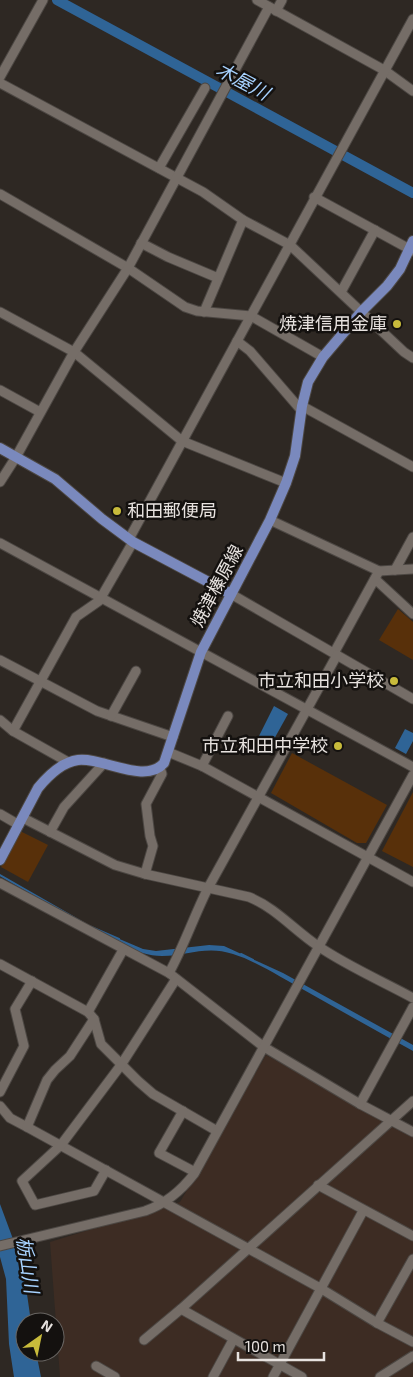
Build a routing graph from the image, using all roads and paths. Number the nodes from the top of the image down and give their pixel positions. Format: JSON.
{"nodes":[{"id":1,"x":43,"y":0,"type":"edge"},
{"id":2,"x":257,"y":0,"type":"edge"},
{"id":3,"x":282,"y":0,"type":"edge"},
{"id":4,"x":273,"y":9,"type":"junction"},
{"id":5,"x":413,"y":19,"type":"edge"},
{"id":6,"x":384,"y":70,"type":"junction"},
{"id":7,"x":0,"y":77,"type":"edge"},
{"id":8,"x":0,"y":83,"type":"edge"},
{"id":9,"x":205,"y":88,"type":"dead end"},
{"id":10,"x":413,"y":91,"type":"edge"},
{"id":11,"x":159,"y":168,"type":"junction"},
{"id":12,"x":177,"y":178,"type":"junction"},
{"id":13,"x":0,"y":194,"type":"edge"},
{"id":14,"x":314,"y":197,"type":"junction"},
{"id":15,"x":243,"y":220,"type":"junction"},
{"id":16,"x":375,"y":230,"type":"junction"},
{"id":17,"x":141,"y":243,"type":"junction"},
{"id":18,"x":290,"y":245,"type":"junction"},
{"id":19,"x":412,"y":247,"type":"edge"},
{"id":20,"x":128,"y":268,"type":"junction"},
{"id":21,"x":218,"y":278,"type":"junction"},
{"id":22,"x":341,"y":292,"type":"junction"},
{"id":23,"x":362,"y":311,"type":"junction"},
{"id":24,"x":0,"y":312,"type":"edge"},
{"id":25,"x":204,"y":312,"type":"junction"},
{"id":26,"x":251,"y":316,"type":"junction"},
{"id":27,"x":237,"y":341,"type":"junction"},
{"id":28,"x":74,"y":352,"type":"junction"},
{"id":29,"x":323,"y":357,"type":"junction"},
{"id":30,"x":413,"y":358,"type":"edge"},
{"id":31,"x":0,"y":390,"type":"edge"},
{"id":32,"x":302,"y":408,"type":"junction"},
{"id":33,"x":40,"y":412,"type":"junction"},
{"id":34,"x":182,"y":441,"type":"junction"},
{"id":35,"x":0,"y":448,"type":"edge"},
{"id":36,"x":16,"y":457,"type":"junction"},
{"id":37,"x":413,"y":467,"type":"edge"},
{"id":38,"x":0,"y":482,"type":"edge"},
{"id":39,"x":286,"y":483,"type":"junction"},
{"id":40,"x":270,"y":520,"type":"junction"},
{"id":41,"x":413,"y":537,"type":"edge"},
{"id":42,"x":131,"y":541,"type":"junction"},
{"id":43,"x":0,"y":543,"type":"edge"},
{"id":44,"x":413,"y":569,"type":"edge"},
{"id":45,"x":395,"y":570,"type":"junction"},
{"id":46,"x":377,"y":575,"type":"junction"},
{"id":47,"x":231,"y":594,"type":"junction"},
{"id":48,"x":101,"y":598,"type":"junction"},
{"id":49,"x":413,"y":614,"type":"edge"},
{"id":50,"x":201,"y":652,"type":"junction"},
{"id":51,"x":335,"y":654,"type":"junction"},
{"id":52,"x":0,"y":660,"type":"edge"},
{"id":53,"x":136,"y":671,"type":"dead end"},
{"id":54,"x":40,"y":682,"type":"junction"},
{"id":55,"x":413,"y":699,"type":"edge"},
{"id":56,"x":306,"y":709,"type":"junction"},
{"id":57,"x":111,"y":716,"type":"junction"},
{"id":58,"x":228,"y":716,"type":"dead end"},
{"id":59,"x":0,"y":720,"type":"edge"},
{"id":60,"x":13,"y":731,"type":"junction"},
{"id":61,"x":173,"y":737,"type":"junction"},
{"id":62,"x":168,"y":752,"type":"junction"},
{"id":63,"x":68,"y":762,"type":"junction"},
{"id":64,"x":104,"y":764,"type":"junction"},
{"id":65,"x":202,"y":766,"type":"junction"},
{"id":66,"x":413,"y":767,"type":"edge"},
{"id":67,"x":160,"y":768,"type":"junction"},
{"id":68,"x":413,"y":774,"type":"edge"},
{"id":69,"x":258,"y":797,"type":"junction"},
{"id":70,"x":0,"y":814,"type":"edge"},
{"id":71,"x":21,"y":822,"type":"junction"},
{"id":72,"x":50,"y":832,"type":"junction"},
{"id":73,"x":368,"y":857,"type":"junction"},
{"id":74,"x":0,"y":860,"type":"edge"},
{"id":75,"x":145,"y":874,"type":"junction"},
{"id":76,"x":413,"y":882,"type":"edge"},
{"id":77,"x":0,"y":883,"type":"edge"},
{"id":78,"x":208,"y":888,"type":"junction"},
{"id":79,"x":319,"y":947,"type":"junction"},
{"id":80,"x":122,"y":950,"type":"junction"},
{"id":81,"x":0,"y":964,"type":"edge"},
{"id":82,"x":169,"y":973,"type":"junction"},
{"id":83,"x":176,"y":979,"type":"junction"},
{"id":84,"x":32,"y":981,"type":"junction"},
{"id":85,"x":413,"y":998,"type":"edge"},
{"id":86,"x":413,"y":1007,"type":"edge"},
{"id":87,"x":91,"y":1015,"type":"junction"},
{"id":88,"x":264,"y":1047,"type":"junction"},
{"id":89,"x":121,"y":1065,"type":"junction"},
{"id":90,"x":0,"y":1092,"type":"edge"},
{"id":91,"x":413,"y":1101,"type":"edge"},
{"id":92,"x":360,"y":1104,"type":"junction"},
{"id":93,"x":0,"y":1106,"type":"edge"},
{"id":94,"x":183,"y":1111,"type":"junction"},
{"id":95,"x":391,"y":1121,"type":"junction"},
{"id":96,"x":27,"y":1127,"type":"junction"},
{"id":97,"x":217,"y":1131,"type":"junction"},
{"id":98,"x":413,"y":1132,"type":"edge"},
{"id":99,"x":61,"y":1145,"type":"junction"},
{"id":100,"x":106,"y":1170,"type":"junction"},
{"id":101,"x":195,"y":1172,"type":"junction"},
{"id":102,"x":318,"y":1185,"type":"junction"},
{"id":103,"x":163,"y":1202,"type":"junction"},
{"id":104,"x":363,"y":1210,"type":"junction"},
{"id":105,"x":413,"y":1236,"type":"edge"},
{"id":106,"x":0,"y":1246,"type":"edge"},
{"id":107,"x":247,"y":1248,"type":"junction"},
{"id":108,"x":413,"y":1259,"type":"edge"},
{"id":109,"x":320,"y":1288,"type":"junction"},
{"id":110,"x":181,"y":1310,"type":"junction"},
{"id":111,"x":377,"y":1323,"type":"junction"},
{"id":112,"x":144,"y":1340,"type":"dead end"},
{"id":113,"x":233,"y":1340,"type":"junction"},
{"id":114,"x":413,"y":1342,"type":"edge"},
{"id":115,"x":413,"y":1356,"type":"edge"},
{"id":116,"x":279,"y":1365,"type":"junction"},
{"id":117,"x":96,"y":1366,"type":"dead end"},
{"id":118,"x":115,"y":1377,"type":"edge"},
{"id":119,"x":213,"y":1377,"type":"edge"},
{"id":120,"x":273,"y":1377,"type":"edge"},
{"id":121,"x":302,"y":1377,"type":"edge"},
{"id":122,"x":380,"y":1377,"type":"edge"}],
"edges":[{"from":1,"to":7,"type":"street"},
{"from":2,"to":4,"type":"street"},
{"from":3,"to":4,"type":"street"},
{"from":4,"to":6,"type":"street"},
{"from":4,"to":12,"type":"street"},
{"from":5,"to":6,"type":"street"},
{"from":6,"to":10,"type":"street"},
{"from":6,"to":14,"type":"street"},
{"from":8,"to":11,"type":"street"},
{"from":9,"to":11,"type":"street"},
{"from":11,"to":12,"type":"street"},
{"from":12,"to":15,"type":"street"},
{"from":12,"to":17,"type":"street"},
{"from":13,"to":20,"type":"street"},
{"from":14,"to":16,"type":"street"},
{"from":14,"to":18,"type":"street"},
{"from":15,"to":18,"type":"street"},
{"from":15,"to":21,"type":"street"},
{"from":16,"to":19,"type":"street"},
{"from":16,"to":22,"type":"street"},
{"from":17,"to":20,"type":"street"},
{"from":17,"to":21,"type":"street"},
{"from":18,"to":22,"type":"street"},
{"from":18,"to":26,"type":"street"},
{"from":19,"to":23,"type":"main road","name":"焼津榛原線"},
{"from":20,"to":25,"type":"street"},
{"from":20,"to":28,"type":"street"},
{"from":21,"to":25,"type":"street"},
{"from":22,"to":23,"type":"street"},
{"from":23,"to":29,"type":"main road","name":"焼津榛原線"},
{"from":23,"to":30,"type":"street"},
{"from":24,"to":28,"type":"street"},
{"from":25,"to":26,"type":"street"},
{"from":26,"to":27,"type":"street"},
{"from":26,"to":29,"type":"street"},
{"from":27,"to":32,"type":"street"},
{"from":27,"to":34,"type":"street"},
{"from":28,"to":33,"type":"street"},
{"from":28,"to":34,"type":"street"},
{"from":29,"to":32,"type":"main road","name":"焼津榛原線"},
{"from":31,"to":33,"type":"street"},
{"from":32,"to":37,"type":"street"},
{"from":32,"to":39,"type":"main road","name":"焼津榛原線"},
{"from":33,"to":36,"type":"street"},
{"from":34,"to":39,"type":"street"},
{"from":34,"to":42,"type":"street"},
{"from":35,"to":36,"type":"main road"},
{"from":36,"to":38,"type":"street"},
{"from":36,"to":42,"type":"main road"},
{"from":39,"to":40,"type":"main road","name":"焼津榛原線"},
{"from":40,"to":46,"type":"street"},
{"from":40,"to":47,"type":"main road","name":"焼津榛原線"},
{"from":41,"to":45,"type":"street"},
{"from":42,"to":47,"type":"main road"},
{"from":42,"to":48,"type":"street"},
{"from":43,"to":48,"type":"street"},
{"from":44,"to":45,"type":"street"},
{"from":45,"to":46,"type":"street"},
{"from":46,"to":49,"type":"street"},
{"from":46,"to":51,"type":"street"},
{"from":47,"to":50,"type":"main road","name":"焼津榛原線"},
{"from":47,"to":51,"type":"street"},
{"from":48,"to":50,"type":"street"},
{"from":48,"to":54,"type":"street"},
{"from":50,"to":56,"type":"street"},
{"from":50,"to":61,"type":"main road","name":"焼津榛原線"},
{"from":51,"to":55,"type":"street"},
{"from":51,"to":56,"type":"street"},
{"from":52,"to":54,"type":"street"},
{"from":53,"to":57,"type":"street"},
{"from":54,"to":57,"type":"street"},
{"from":54,"to":60,"type":"street"},
{"from":56,"to":66,"type":"street"},
{"from":56,"to":69,"type":"street"},
{"from":57,"to":61,"type":"street"},
{"from":58,"to":65,"type":"street"},
{"from":59,"to":60,"type":"street"},
{"from":60,"to":63,"type":"street"},
{"from":61,"to":62,"type":"main road","name":"焼津榛原線"},
{"from":62,"to":65,"type":"street"},
{"from":62,"to":67,"type":"main road","name":"焼津榛原線"},
{"from":63,"to":64,"type":"main road"},
{"from":63,"to":71,"type":"main road"},
{"from":64,"to":67,"type":"main road"},
{"from":64,"to":72,"type":"street"},
{"from":65,"to":69,"type":"street"},
{"from":67,"to":75,"type":"street"},
{"from":68,"to":73,"type":"street"},
{"from":69,"to":73,"type":"street"},
{"from":69,"to":78,"type":"street"},
{"from":70,"to":71,"type":"street"},
{"from":71,"to":72,"type":"street"},
{"from":71,"to":74,"type":"main road"},
{"from":72,"to":75,"type":"street"},
{"from":73,"to":76,"type":"street"},
{"from":73,"to":79,"type":"street"},
{"from":75,"to":78,"type":"street"},
{"from":77,"to":80,"type":"street"},
{"from":78,"to":79,"type":"street"},
{"from":78,"to":82,"type":"street"},
{"from":79,"to":85,"type":"street"},
{"from":79,"to":88,"type":"street"},
{"from":80,"to":82,"type":"street"},
{"from":80,"to":87,"type":"street"},
{"from":81,"to":84,"type":"street"},
{"from":82,"to":83,"type":"street"},
{"from":83,"to":88,"type":"street"},
{"from":83,"to":89,"type":"street"},
{"from":84,"to":87,"type":"street"},
{"from":84,"to":90,"type":"street"},
{"from":86,"to":92,"type":"street"},
{"from":87,"to":89,"type":"street"},
{"from":87,"to":96,"type":"street"},
{"from":88,"to":92,"type":"street"},
{"from":88,"to":97,"type":"street"},
{"from":89,"to":94,"type":"street"},
{"from":89,"to":99,"type":"street"},
{"from":91,"to":95,"type":"street"},
{"from":92,"to":95,"type":"street"},
{"from":93,"to":96,"type":"street"},
{"from":94,"to":97,"type":"street"},
{"from":94,"to":101,"type":"street"},
{"from":95,"to":98,"type":"street"},
{"from":95,"to":102,"type":"street"},
{"from":96,"to":99,"type":"street"},
{"from":97,"to":101,"type":"street"},
{"from":99,"to":100,"type":"street"},
{"from":99,"to":100,"type":"street"},
{"from":100,"to":103,"type":"street"},
{"from":101,"to":103,"type":"street"},
{"from":102,"to":104,"type":"street"},
{"from":102,"to":107,"type":"street"},
{"from":103,"to":106,"type":"street"},
{"from":103,"to":107,"type":"street"},
{"from":104,"to":105,"type":"street"},
{"from":104,"to":109,"type":"street"},
{"from":107,"to":109,"type":"street"},
{"from":107,"to":110,"type":"street"},
{"from":108,"to":111,"type":"street"},
{"from":109,"to":111,"type":"street"},
{"from":109,"to":116,"type":"street"},
{"from":110,"to":112,"type":"street"},
{"from":110,"to":113,"type":"street"},
{"from":111,"to":114,"type":"street"},
{"from":113,"to":116,"type":"street"},
{"from":113,"to":119,"type":"street"},
{"from":115,"to":122,"type":"street"},
{"from":116,"to":120,"type":"street"},
{"from":116,"to":121,"type":"street"},
{"from":117,"to":118,"type":"street"}]}
